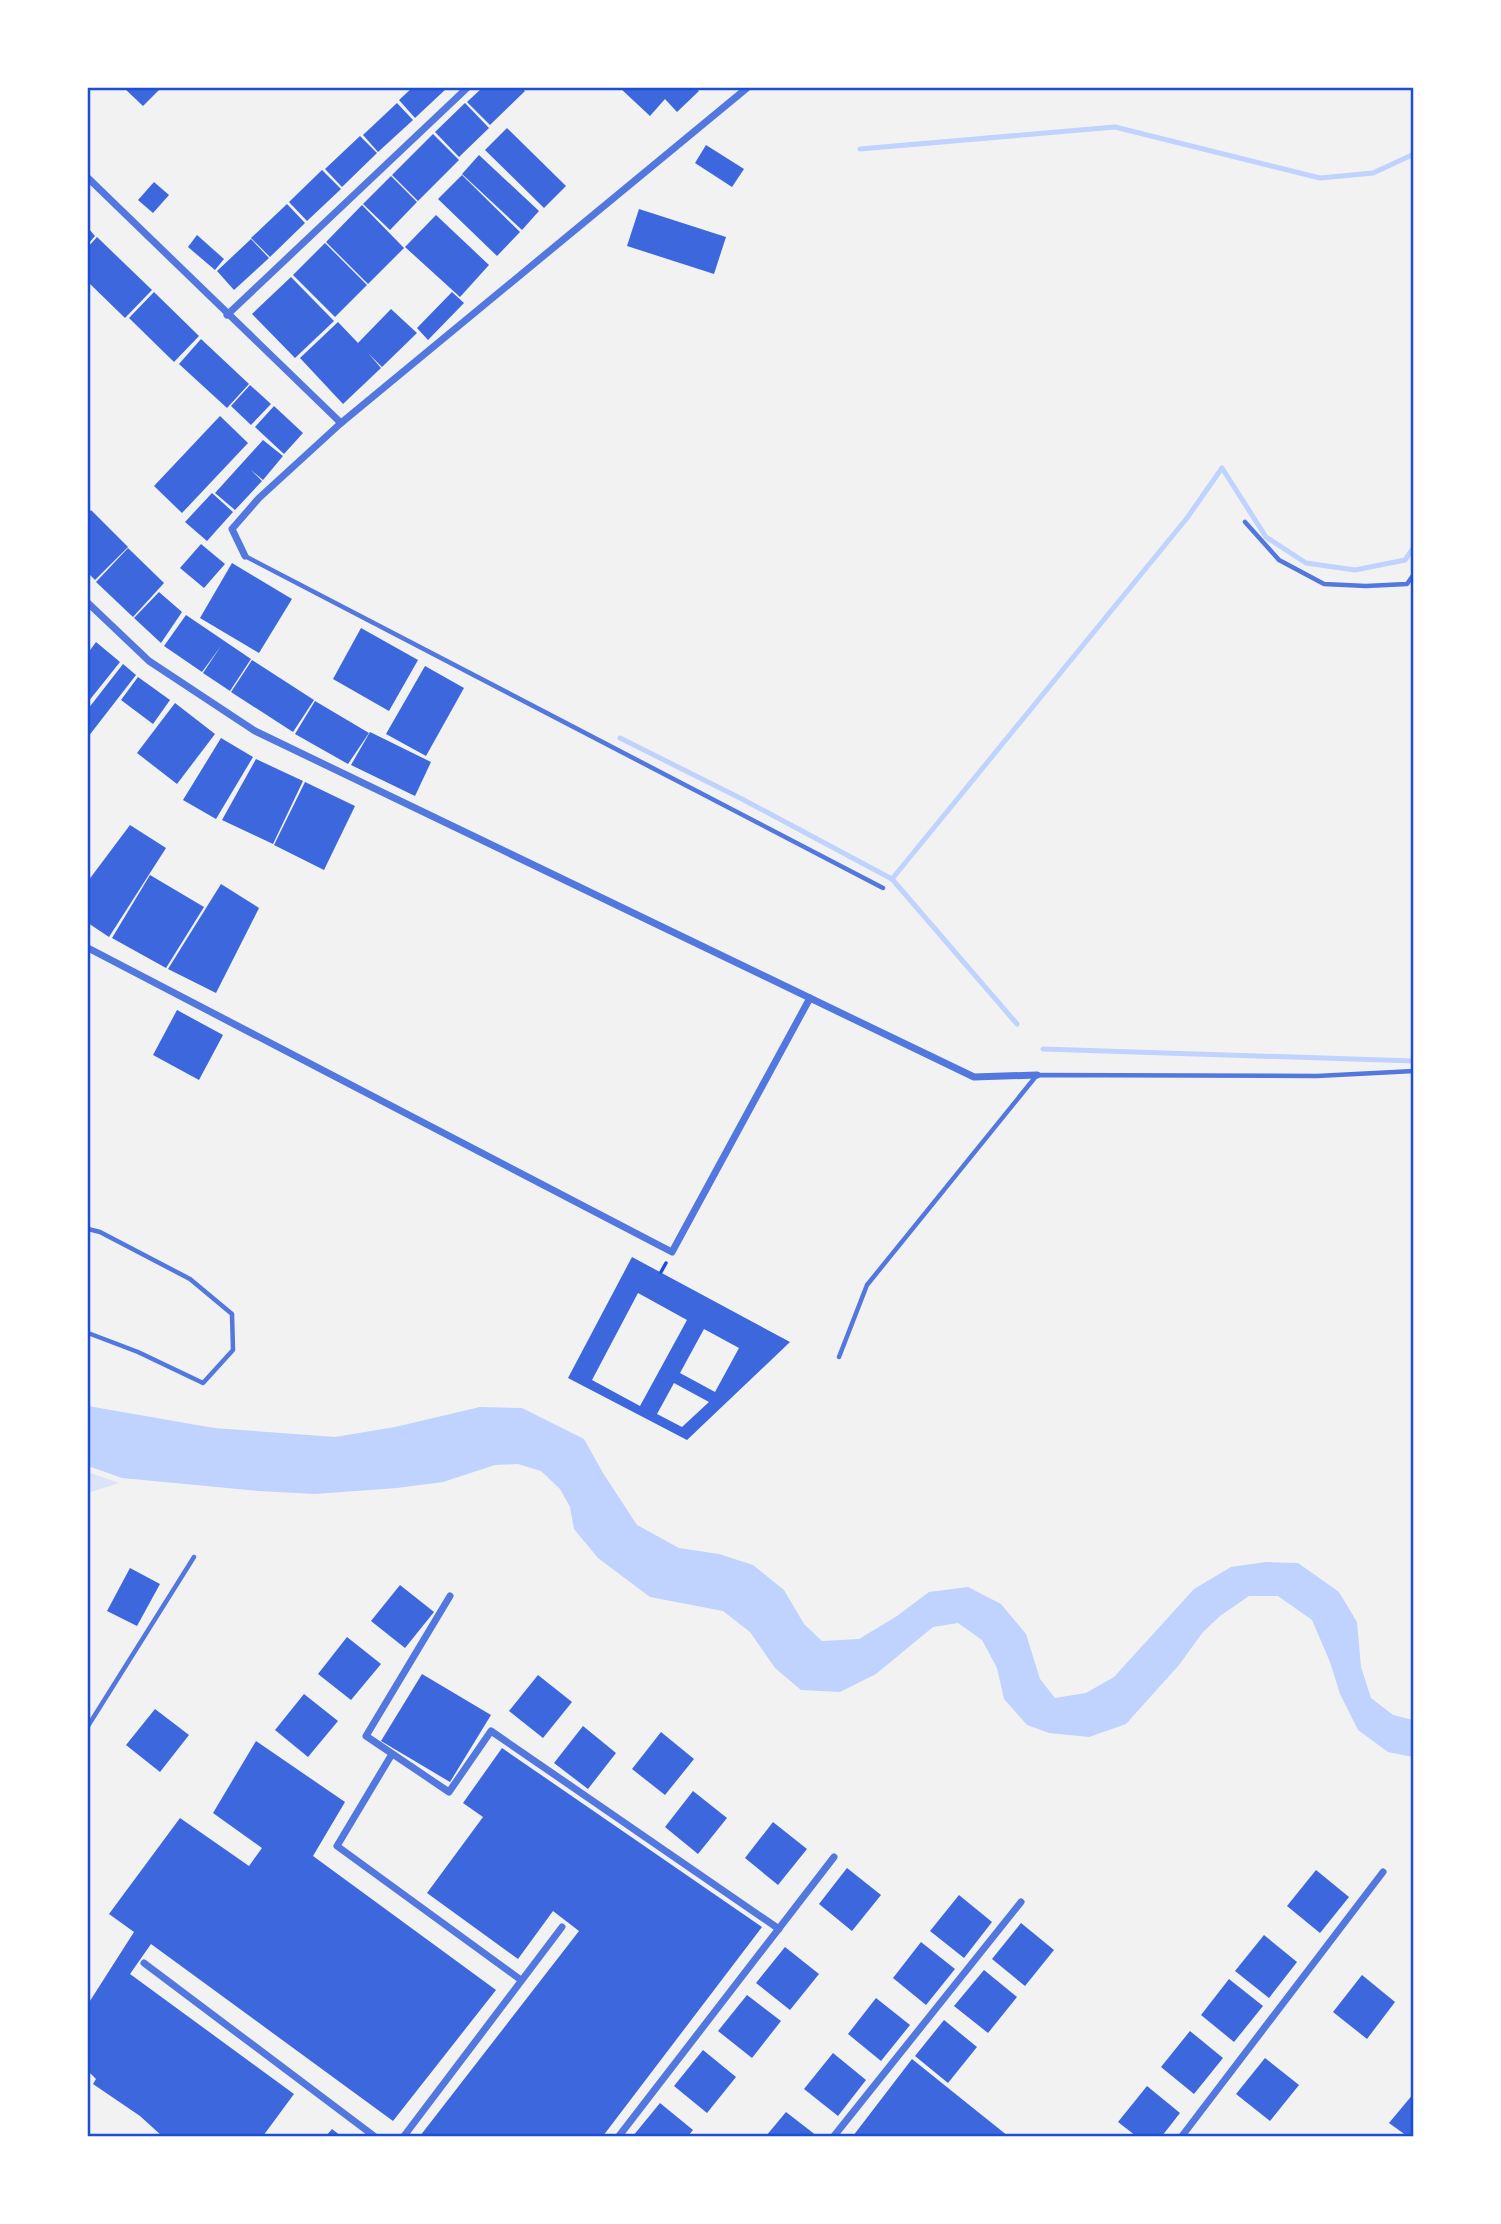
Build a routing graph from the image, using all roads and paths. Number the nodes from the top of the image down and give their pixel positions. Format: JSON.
{"nodes":[{"id":1,"x":467,"y":88,"type":"edge"},
{"id":2,"x":747,"y":88,"type":"edge"},
{"id":3,"x":88,"y":178,"type":"edge"},
{"id":4,"x":227,"y":315,"type":"junction"},
{"id":5,"x":341,"y":424,"type":"junction"},
{"id":6,"x":1245,"y":522,"type":"dead end"},
{"id":7,"x":245,"y":555,"type":"joint"},
{"id":8,"x":1413,"y":574,"type":"edge"},
{"id":9,"x":88,"y":603,"type":"edge"},
{"id":10,"x":883,"y":888,"type":"dead end"},
{"id":11,"x":88,"y":948,"type":"edge"},
{"id":12,"x":810,"y":998,"type":"junction"},
{"id":13,"x":1413,"y":1071,"type":"edge"},
{"id":14,"x":1037,"y":1075,"type":"junction"},
{"id":15,"x":88,"y":1228,"type":"edge"},
{"id":16,"x":88,"y":1333,"type":"edge"},
{"id":17,"x":839,"y":1357,"type":"dead end"},
{"id":18,"x":194,"y":1557,"type":"dead end"},
{"id":19,"x":450,"y":1596,"type":"dead end"},
{"id":20,"x":88,"y":1726,"type":"edge"},
{"id":21,"x":392,"y":1754,"type":"junction"},
{"id":22,"x":834,"y":1857,"type":"dead end"},
{"id":23,"x":1383,"y":1872,"type":"dead end"},
{"id":24,"x":1021,"y":1902,"type":"dead end"},
{"id":25,"x":562,"y":1927,"type":"dead end"},
{"id":26,"x":779,"y":1929,"type":"junction"},
{"id":27,"x":144,"y":1963,"type":"dead end"},
{"id":28,"x":521,"y":1980,"type":"junction"},
{"id":29,"x":373,"y":2137,"type":"edge"},
{"id":30,"x":404,"y":2137,"type":"edge"},
{"id":31,"x":619,"y":2137,"type":"edge"},
{"id":32,"x":834,"y":2137,"type":"edge"},
{"id":33,"x":1182,"y":2137,"type":"edge"}],
"edges":[{"from":1,"to":4,"type":"street"},
{"from":2,"to":5,"type":"street"},
{"from":3,"to":4,"type":"street"},
{"from":4,"to":5,"type":"street"},
{"from":5,"to":7,"type":"street"},
{"from":6,"to":8,"type":"lane"},
{"from":7,"to":10,"type":"lane"},
{"from":9,"to":12,"type":"street"},
{"from":11,"to":12,"type":"street"},
{"from":12,"to":14,"type":"street"},
{"from":13,"to":14,"type":"lane"},
{"from":14,"to":17,"type":"lane"},
{"from":15,"to":16,"type":"lane"},
{"from":18,"to":20,"type":"lane"},
{"from":19,"to":21,"type":"street"},
{"from":21,"to":26,"type":"street"},
{"from":21,"to":28,"type":"street"},
{"from":22,"to":26,"type":"street"},
{"from":23,"to":33,"type":"street"},
{"from":24,"to":32,"type":"street"},
{"from":25,"to":28,"type":"street"},
{"from":26,"to":31,"type":"street"},
{"from":27,"to":29,"type":"street"},
{"from":28,"to":30,"type":"street"}]}
